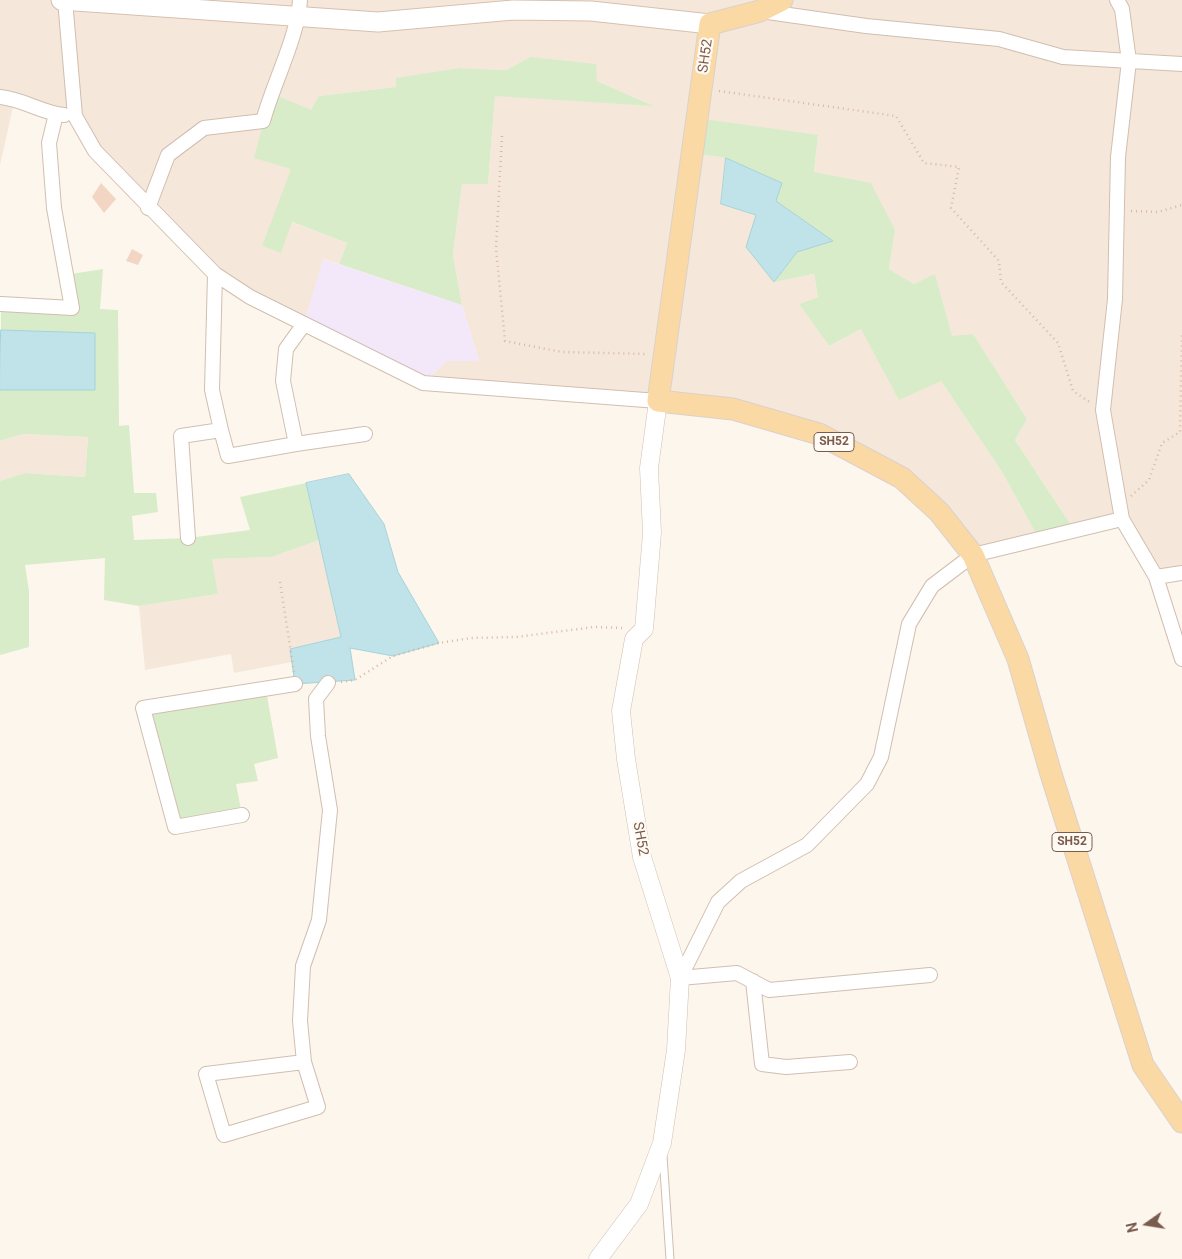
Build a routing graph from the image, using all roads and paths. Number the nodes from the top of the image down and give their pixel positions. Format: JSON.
{"nodes":[{"id":1,"x":64,"y":0,"type":"edge"},
{"id":2,"x":782,"y":0,"type":"edge"},
{"id":3,"x":1118,"y":0,"type":"edge"},
{"id":4,"x":299,"y":8,"type":"edge"},
{"id":5,"x":760,"y":10,"type":"junction"},
{"id":6,"x":710,"y":24,"type":"junction"},
{"id":7,"x":1129,"y":62,"type":"junction"},
{"id":8,"x":1182,"y":64,"type":"edge"},
{"id":9,"x":701,"y":88,"type":"junction"},
{"id":10,"x":0,"y":97,"type":"edge"},
{"id":11,"x":56,"y":114,"type":"junction"},
{"id":12,"x":75,"y":116,"type":"junction"},
{"id":13,"x":502,"y":136,"type":"dead end"},
{"id":14,"x":1182,"y":205,"type":"edge"},
{"id":15,"x":148,"y":208,"type":"junction"},
{"id":16,"x":1117,"y":211,"type":"junction"},
{"id":17,"x":215,"y":274,"type":"junction"},
{"id":18,"x":1,"y":304,"type":"edge"},
{"id":19,"x":304,"y":324,"type":"junction"},
{"id":20,"x":1182,"y":333,"type":"edge"},
{"id":21,"x":664,"y":354,"type":"junction"},
{"id":22,"x":658,"y":401,"type":"junction"},
{"id":23,"x":1103,"y":410,"type":"junction"},
{"id":24,"x":221,"y":430,"type":"junction"},
{"id":25,"x":365,"y":434,"type":"dead end"},
{"id":26,"x":296,"y":444,"type":"junction"},
{"id":27,"x":1121,"y":513,"type":"junction"},
{"id":28,"x":188,"y":538,"type":"dead end"},
{"id":29,"x":972,"y":555,"type":"junction"},
{"id":30,"x":1182,"y":573,"type":"edge"},
{"id":31,"x":1156,"y":577,"type":"junction"},
{"id":32,"x":280,"y":582,"type":"dead end"},
{"id":33,"x":644,"y":629,"type":"junction"},
{"id":34,"x":1182,"y":659,"type":"edge"},
{"id":35,"x":292,"y":662,"type":"dead end"},
{"id":36,"x":355,"y":680,"type":"dead end"},
{"id":37,"x":328,"y":682,"type":"dead end"},
{"id":38,"x":296,"y":684,"type":"dead end"},
{"id":39,"x":242,"y":815,"type":"dead end"},
{"id":40,"x":930,"y":975,"type":"dead end"},
{"id":41,"x":680,"y":978,"type":"junction"},
{"id":42,"x":753,"y":982,"type":"junction"},
{"id":43,"x":304,"y":1062,"type":"junction"},
{"id":44,"x":850,"y":1062,"type":"dead end"},
{"id":45,"x":1182,"y":1122,"type":"edge"},
{"id":46,"x":662,"y":1143,"type":"junction"},
{"id":47,"x":602,"y":1258,"type":"edge"},
{"id":48,"x":670,"y":1259,"type":"edge"}],
"edges":[{"from":1,"to":4,"type":"main road"},
{"from":1,"to":12,"type":"street"},
{"from":2,"to":5,"type":"main road","name":"SH52","number":"SH52"},
{"from":3,"to":7,"type":"street"},
{"from":4,"to":6,"type":"main road"},
{"from":4,"to":15,"type":"street"},
{"from":5,"to":6,"type":"main road","name":"SH52","number":"SH52"},
{"from":5,"to":7,"type":"street"},
{"from":6,"to":9,"type":"main road","name":"SH52","number":"SH52"},
{"from":7,"to":8,"type":"street"},
{"from":7,"to":16,"type":"street"},
{"from":9,"to":21,"type":"main road","name":"SH52","number":"SH52"},
{"from":9,"to":23,"type":"path"},
{"from":10,"to":11,"type":"street"},
{"from":11,"to":12,"type":"street"},
{"from":11,"to":18,"type":"street"},
{"from":12,"to":15,"type":"street"},
{"from":13,"to":21,"type":"path"},
{"from":14,"to":16,"type":"path"},
{"from":15,"to":17,"type":"street"},
{"from":16,"to":23,"type":"street"},
{"from":17,"to":19,"type":"street"},
{"from":17,"to":24,"type":"street"},
{"from":19,"to":22,"type":"street"},
{"from":19,"to":26,"type":"street"},
{"from":20,"to":27,"type":"path"},
{"from":21,"to":22,"type":"main road","name":"SH52","number":"SH52"},
{"from":22,"to":29,"type":"main road","name":"SH52","number":"SH52"},
{"from":22,"to":33,"type":"street","name":"SH52","number":"SH52"},
{"from":23,"to":27,"type":"street"},
{"from":24,"to":26,"type":"street"},
{"from":24,"to":28,"type":"street"},
{"from":25,"to":26,"type":"street"},
{"from":27,"to":29,"type":"street"},
{"from":27,"to":31,"type":"street"},
{"from":29,"to":41,"type":"street"},
{"from":29,"to":45,"type":"main road","name":"SH52","number":"SH52"},
{"from":30,"to":31,"type":"street"},
{"from":31,"to":34,"type":"street"},
{"from":32,"to":35,"type":"path"},
{"from":33,"to":36,"type":"path"},
{"from":33,"to":41,"type":"street","name":"SH52","number":"SH52"},
{"from":37,"to":43,"type":"street"},
{"from":38,"to":39,"type":"street"},
{"from":40,"to":42,"type":"street"},
{"from":41,"to":42,"type":"street"},
{"from":41,"to":46,"type":"street","name":"SH52","number":"SH52"},
{"from":42,"to":44,"type":"street"},
{"from":43,"to":43,"type":"street"},
{"from":46,"to":47,"type":"street","name":"SH52","number":"SH52"},
{"from":46,"to":48,"type":"lane"}]}
